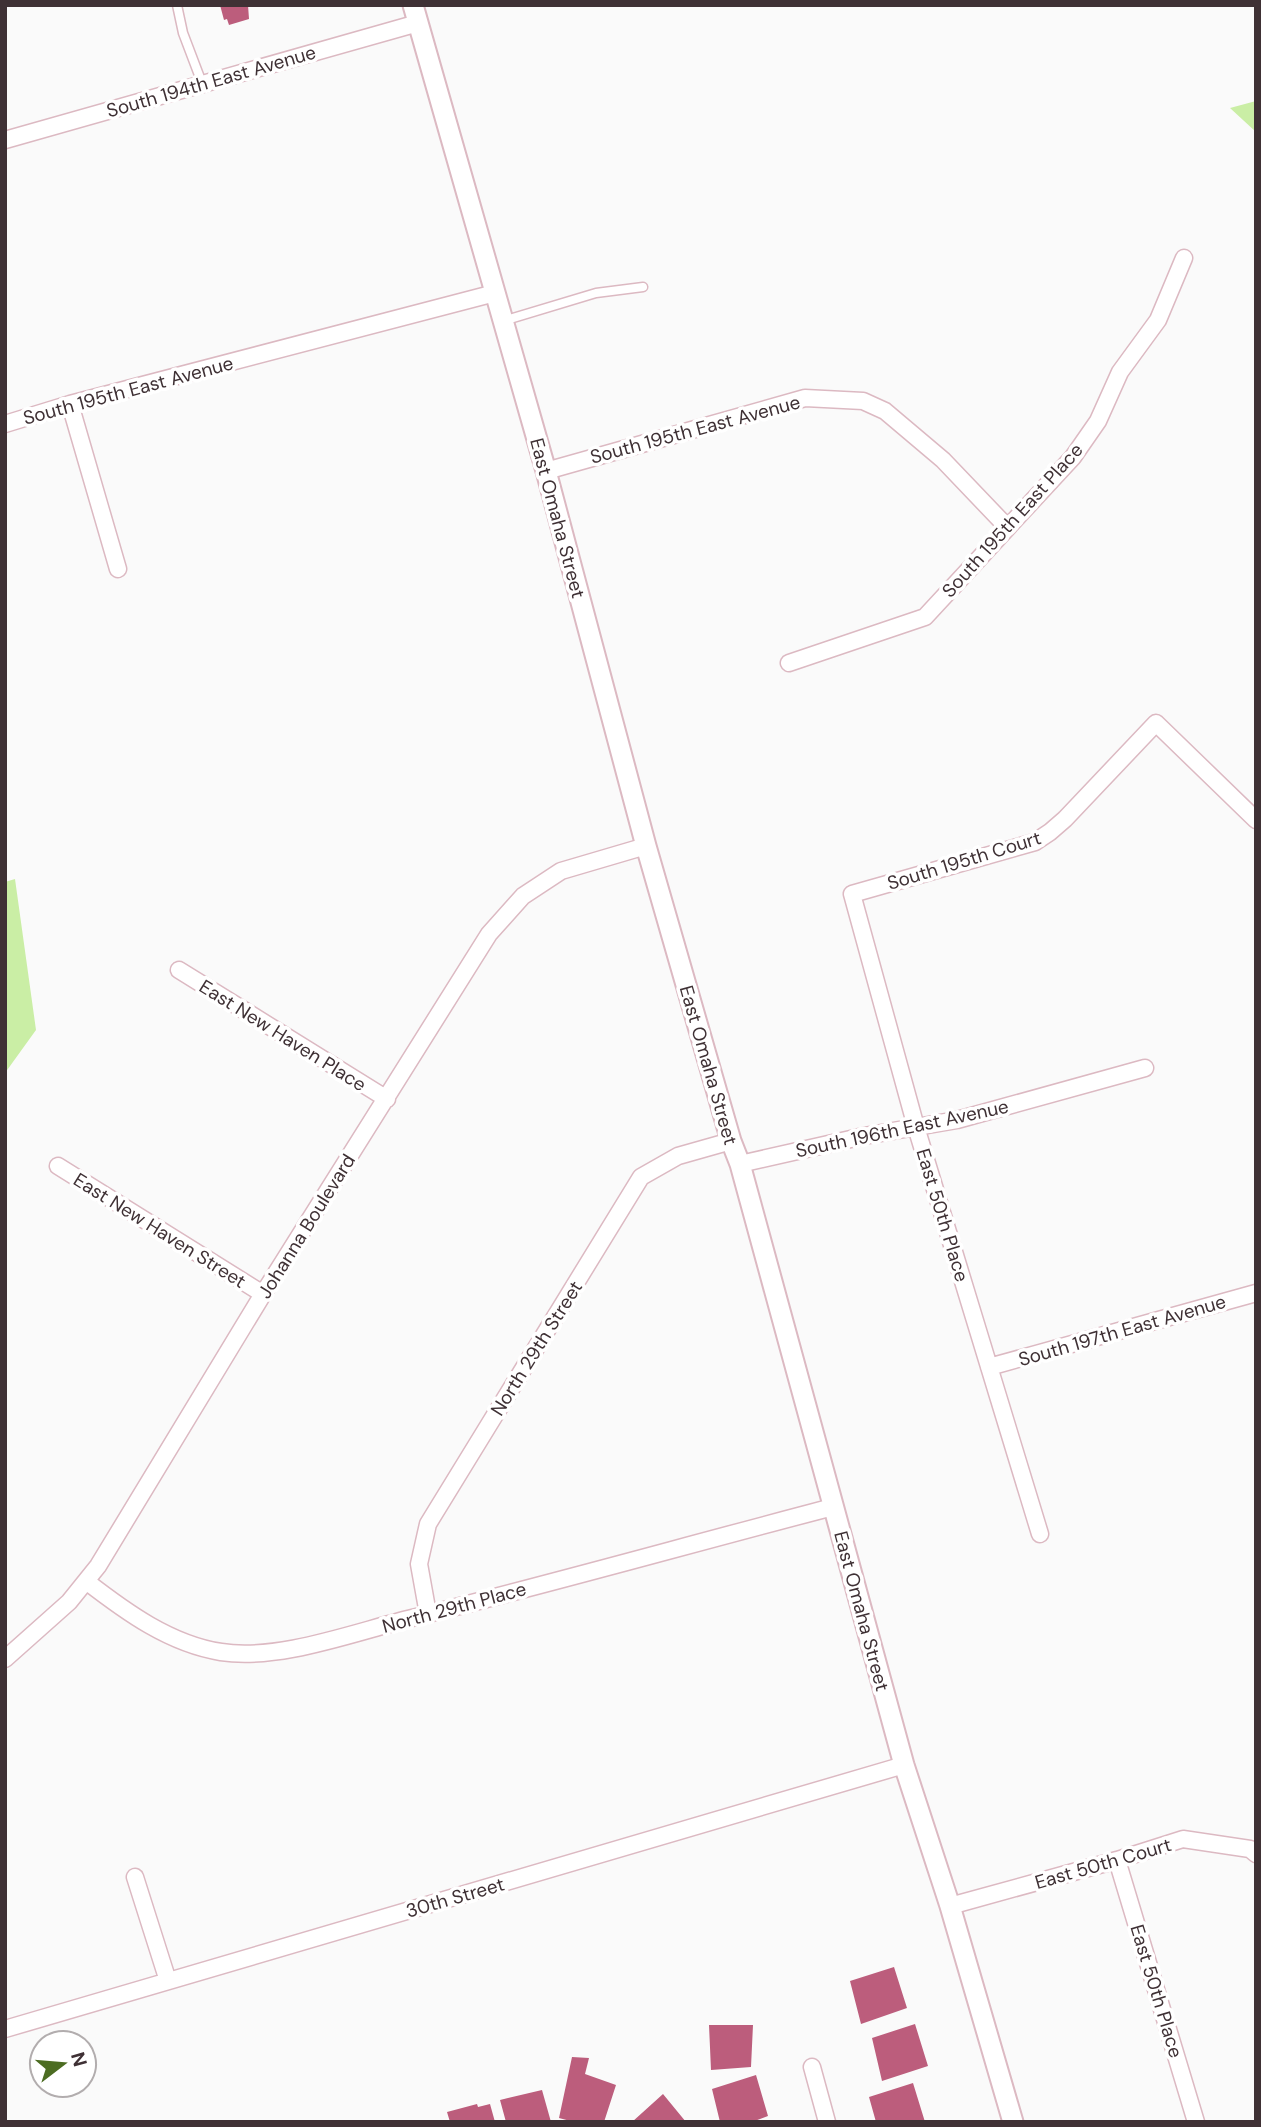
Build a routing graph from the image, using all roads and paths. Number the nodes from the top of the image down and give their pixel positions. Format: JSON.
{"nodes":[{"id":1,"x":177,"y":5,"type":"edge"},
{"id":2,"x":416,"y":14,"type":"edge"},
{"id":3,"x":202,"y":83,"type":"junction"},
{"id":4,"x":5,"y":140,"type":"edge"},
{"id":5,"x":1184,"y":258,"type":"dead end"},
{"id":6,"x":643,"y":287,"type":"dead end"},
{"id":7,"x":495,"y":293,"type":"junction"},
{"id":8,"x":503,"y":321,"type":"junction"},
{"id":9,"x":70,"y":404,"type":"junction"},
{"id":10,"x":5,"y":424,"type":"edge"},
{"id":11,"x":546,"y":471,"type":"junction"},
{"id":12,"x":1007,"y":527,"type":"junction"},
{"id":13,"x":118,"y":569,"type":"dead end"},
{"id":14,"x":789,"y":663,"type":"dead end"},
{"id":15,"x":1256,"y":820,"type":"edge"},
{"id":16,"x":646,"y":846,"type":"junction"},
{"id":17,"x":852,"y":894,"type":"joint"},
{"id":18,"x":179,"y":970,"type":"dead end"},
{"id":19,"x":1145,"y":1068,"type":"dead end"},
{"id":20,"x":387,"y":1099,"type":"junction"},
{"id":21,"x":916,"y":1127,"type":"junction"},
{"id":22,"x":731,"y":1141,"type":"junction"},
{"id":23,"x":740,"y":1164,"type":"junction"},
{"id":24,"x":58,"y":1166,"type":"dead end"},
{"id":25,"x":1256,"y":1293,"type":"edge"},
{"id":26,"x":262,"y":1294,"type":"junction"},
{"id":27,"x":989,"y":1367,"type":"junction"},
{"id":28,"x":833,"y":1507,"type":"junction"},
{"id":29,"x":1040,"y":1534,"type":"dead end"},
{"id":30,"x":86,"y":1581,"type":"junction"},
{"id":31,"x":428,"y":1614,"type":"junction"},
{"id":32,"x":5,"y":1659,"type":"edge"},
{"id":33,"x":904,"y":1765,"type":"junction"},
{"id":34,"x":1256,"y":1854,"type":"edge"},
{"id":35,"x":1117,"y":1860,"type":"junction"},
{"id":36,"x":135,"y":1877,"type":"dead end"},
{"id":37,"x":950,"y":1906,"type":"junction"},
{"id":38,"x":168,"y":1981,"type":"junction"},
{"id":39,"x":5,"y":2029,"type":"edge"},
{"id":40,"x":812,"y":2067,"type":"dead end"},
{"id":41,"x":827,"y":2122,"type":"edge"},
{"id":42,"x":1013,"y":2122,"type":"edge"},
{"id":43,"x":1196,"y":2122,"type":"edge"}],
"edges":[{"from":1,"to":3,"type":"lane"},
{"from":2,"to":3,"type":"street","name":"South 194th East Avenue"},
{"from":2,"to":7,"type":"street","name":"East Omaha Street"},
{"from":3,"to":4,"type":"street","name":"South 194th East Avenue"},
{"from":5,"to":12,"type":"street","name":"South 195th East Place"},
{"from":6,"to":8,"type":"lane"},
{"from":7,"to":8,"type":"street","name":"East Omaha Street"},
{"from":7,"to":9,"type":"street","name":"South 195th East Avenue"},
{"from":8,"to":11,"type":"street","name":"East Omaha Street"},
{"from":9,"to":10,"type":"street","name":"South 195th East Avenue"},
{"from":9,"to":13,"type":"street"},
{"from":11,"to":12,"type":"street","name":"South 195th East Avenue"},
{"from":11,"to":16,"type":"street","name":"East Omaha Street"},
{"from":12,"to":14,"type":"street","name":"South 195th East Place"},
{"from":15,"to":17,"type":"street","name":"South 195th Court"},
{"from":16,"to":20,"type":"street","name":"Johanna Boulevard"},
{"from":16,"to":22,"type":"street","name":"East Omaha Street"},
{"from":17,"to":21,"type":"street","name":"East 50th Place"},
{"from":18,"to":20,"type":"street","name":"East New Haven Place"},
{"from":19,"to":21,"type":"street","name":"South 196th East Avenue"},
{"from":20,"to":26,"type":"street","name":"Johanna Boulevard"},
{"from":21,"to":23,"type":"street","name":"South 196th East Avenue"},
{"from":21,"to":27,"type":"street","name":"East 50th Place"},
{"from":22,"to":23,"type":"street","name":"East Omaha Street"},
{"from":22,"to":31,"type":"street","name":"North 29th Street"},
{"from":23,"to":28,"type":"street","name":"East Omaha Street"},
{"from":24,"to":26,"type":"street","name":"East New Haven Street"},
{"from":25,"to":27,"type":"street","name":"South 197th East Avenue"},
{"from":26,"to":30,"type":"street","name":"Johanna Boulevard"},
{"from":27,"to":29,"type":"street","name":"East 50th Place"},
{"from":28,"to":31,"type":"street","name":"North 29th Place"},
{"from":28,"to":33,"type":"street","name":"East Omaha Street"},
{"from":30,"to":31,"type":"street","name":"North 29th Place"},
{"from":30,"to":32,"type":"street","name":"Johanna Boulevard"},
{"from":33,"to":37,"type":"street","name":"East Omaha Street"},
{"from":33,"to":38,"type":"street","name":"30th Street"},
{"from":34,"to":35,"type":"street","name":"East 50th Court"},
{"from":35,"to":37,"type":"street","name":"East 50th Court"},
{"from":35,"to":43,"type":"street","name":"East 50th Place"},
{"from":36,"to":38,"type":"street"},
{"from":37,"to":42,"type":"street","name":"East Omaha Street"},
{"from":38,"to":39,"type":"street","name":"30th Street"},
{"from":40,"to":41,"type":"street"}]}
